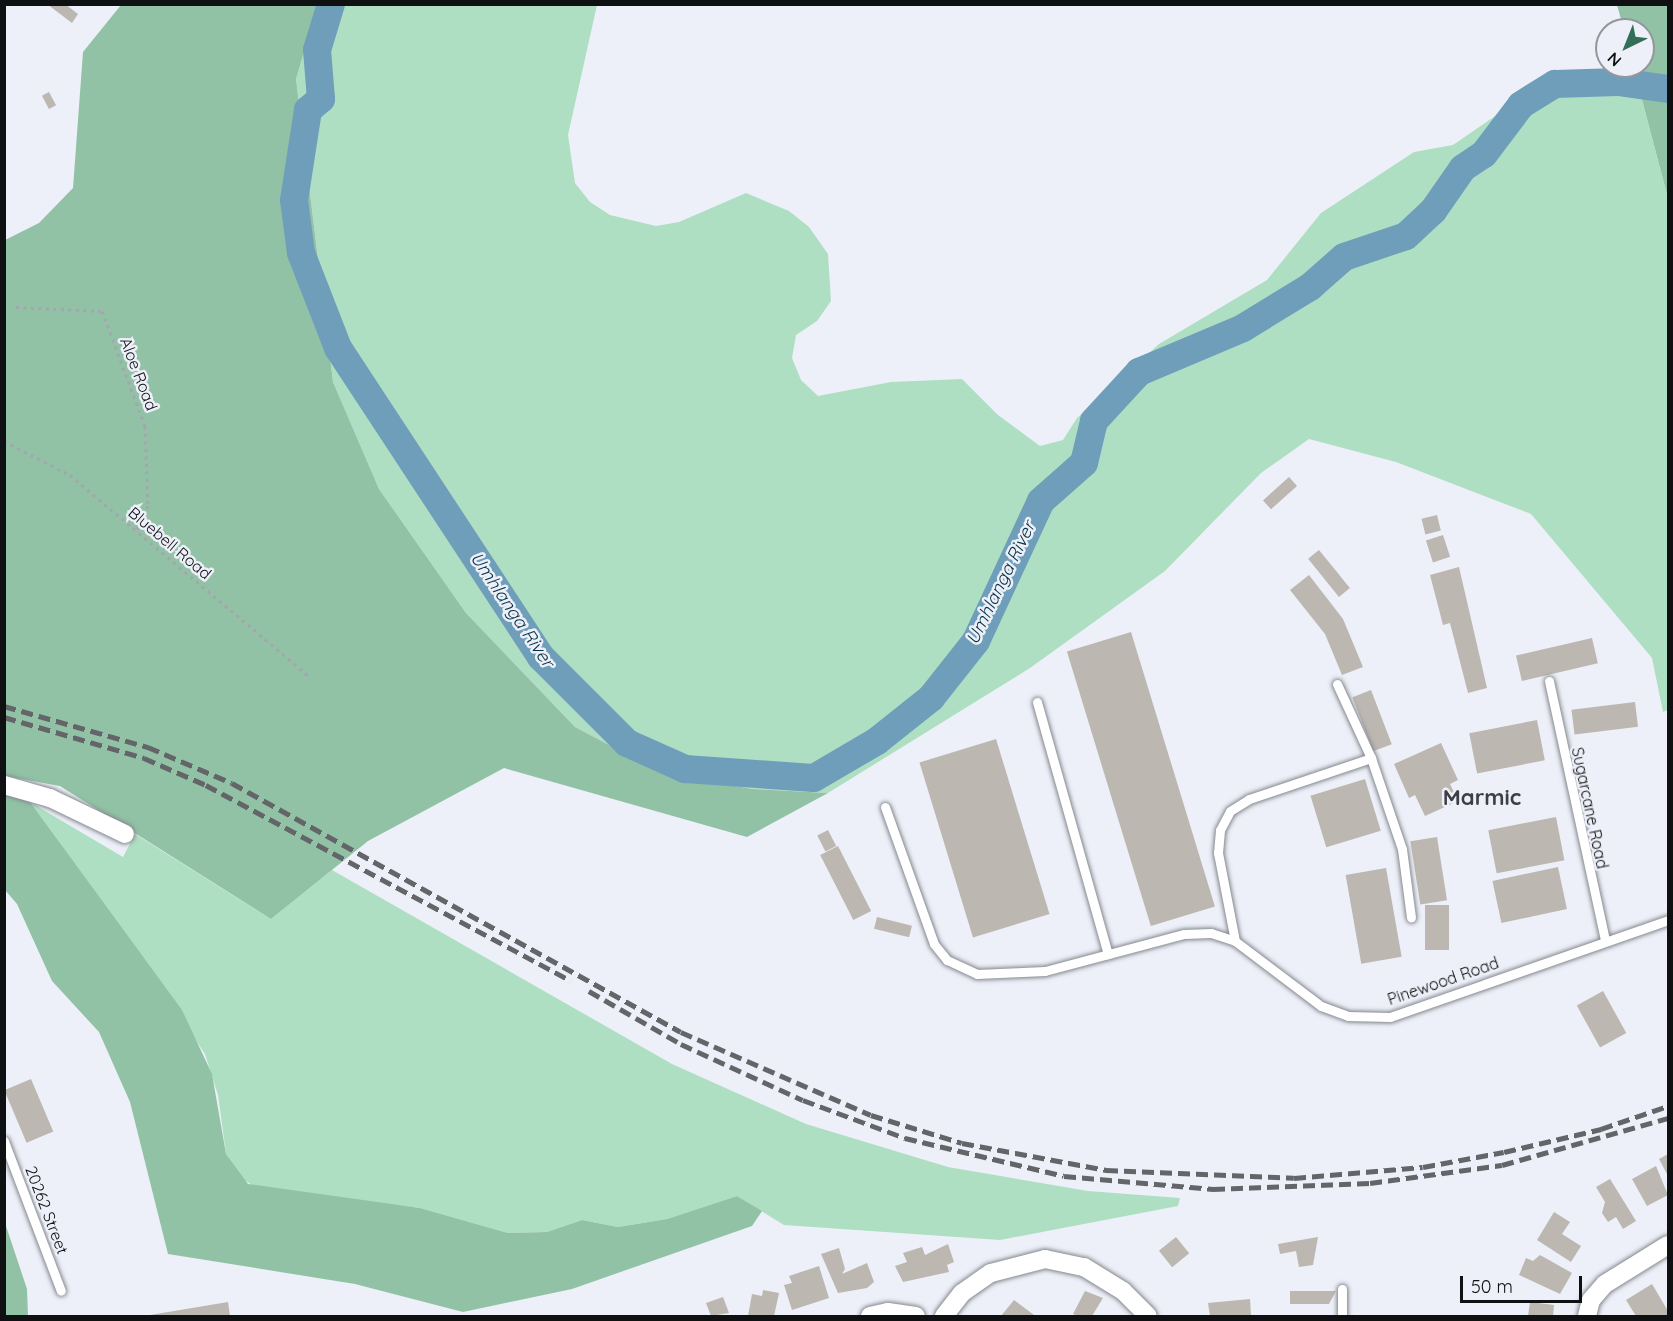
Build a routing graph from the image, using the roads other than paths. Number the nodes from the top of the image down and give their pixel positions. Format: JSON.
{"nodes":[{"id":1,"x":1549,"y":681,"type":"dead end"},
{"id":2,"x":1337,"y":684,"type":"dead end"},
{"id":3,"x":1036,"y":702,"type":"dead end"},
{"id":4,"x":1371,"y":758,"type":"junction"},
{"id":5,"x":4,"y":785,"type":"edge"},
{"id":6,"x":885,"y":807,"type":"dead end"},
{"id":7,"x":125,"y":834,"type":"dead end"},
{"id":8,"x":1411,"y":917,"type":"dead end"},
{"id":9,"x":1668,"y":920,"type":"edge"},
{"id":10,"x":1235,"y":941,"type":"junction"},
{"id":11,"x":1605,"y":941,"type":"junction"},
{"id":12,"x":1108,"y":954,"type":"junction"},
{"id":13,"x":4,"y":1141,"type":"edge"},
{"id":14,"x":1668,"y":1245,"type":"edge"},
{"id":15,"x":1342,"y":1289,"type":"dead end"},
{"id":16,"x":62,"y":1291,"type":"dead end"},
{"id":17,"x":870,"y":1317,"type":"edge"},
{"id":18,"x":916,"y":1317,"type":"edge"},
{"id":19,"x":944,"y":1317,"type":"edge"},
{"id":20,"x":1148,"y":1317,"type":"edge"},
{"id":21,"x":1342,"y":1317,"type":"edge"},
{"id":22,"x":1587,"y":1317,"type":"edge"}],
"edges":[{"from":1,"to":11,"type":"lane","name":"Sugarcane Road"},
{"from":2,"to":4,"type":"lane"},
{"from":3,"to":12,"type":"lane"},
{"from":4,"to":8,"type":"lane"},
{"from":4,"to":10,"type":"lane"},
{"from":5,"to":7,"type":"street"},
{"from":6,"to":12,"type":"lane","name":"Pinewood Road"},
{"from":9,"to":11,"type":"lane","name":"Pinewood Road"},
{"from":10,"to":11,"type":"lane","name":"Pinewood Road"},
{"from":10,"to":12,"type":"lane","name":"Pinewood Road"},
{"from":13,"to":16,"type":"lane","name":"20262 Street"},
{"from":14,"to":22,"type":"street"},
{"from":15,"to":21,"type":"lane"},
{"from":17,"to":18,"type":"street"},
{"from":19,"to":20,"type":"street"}]}
